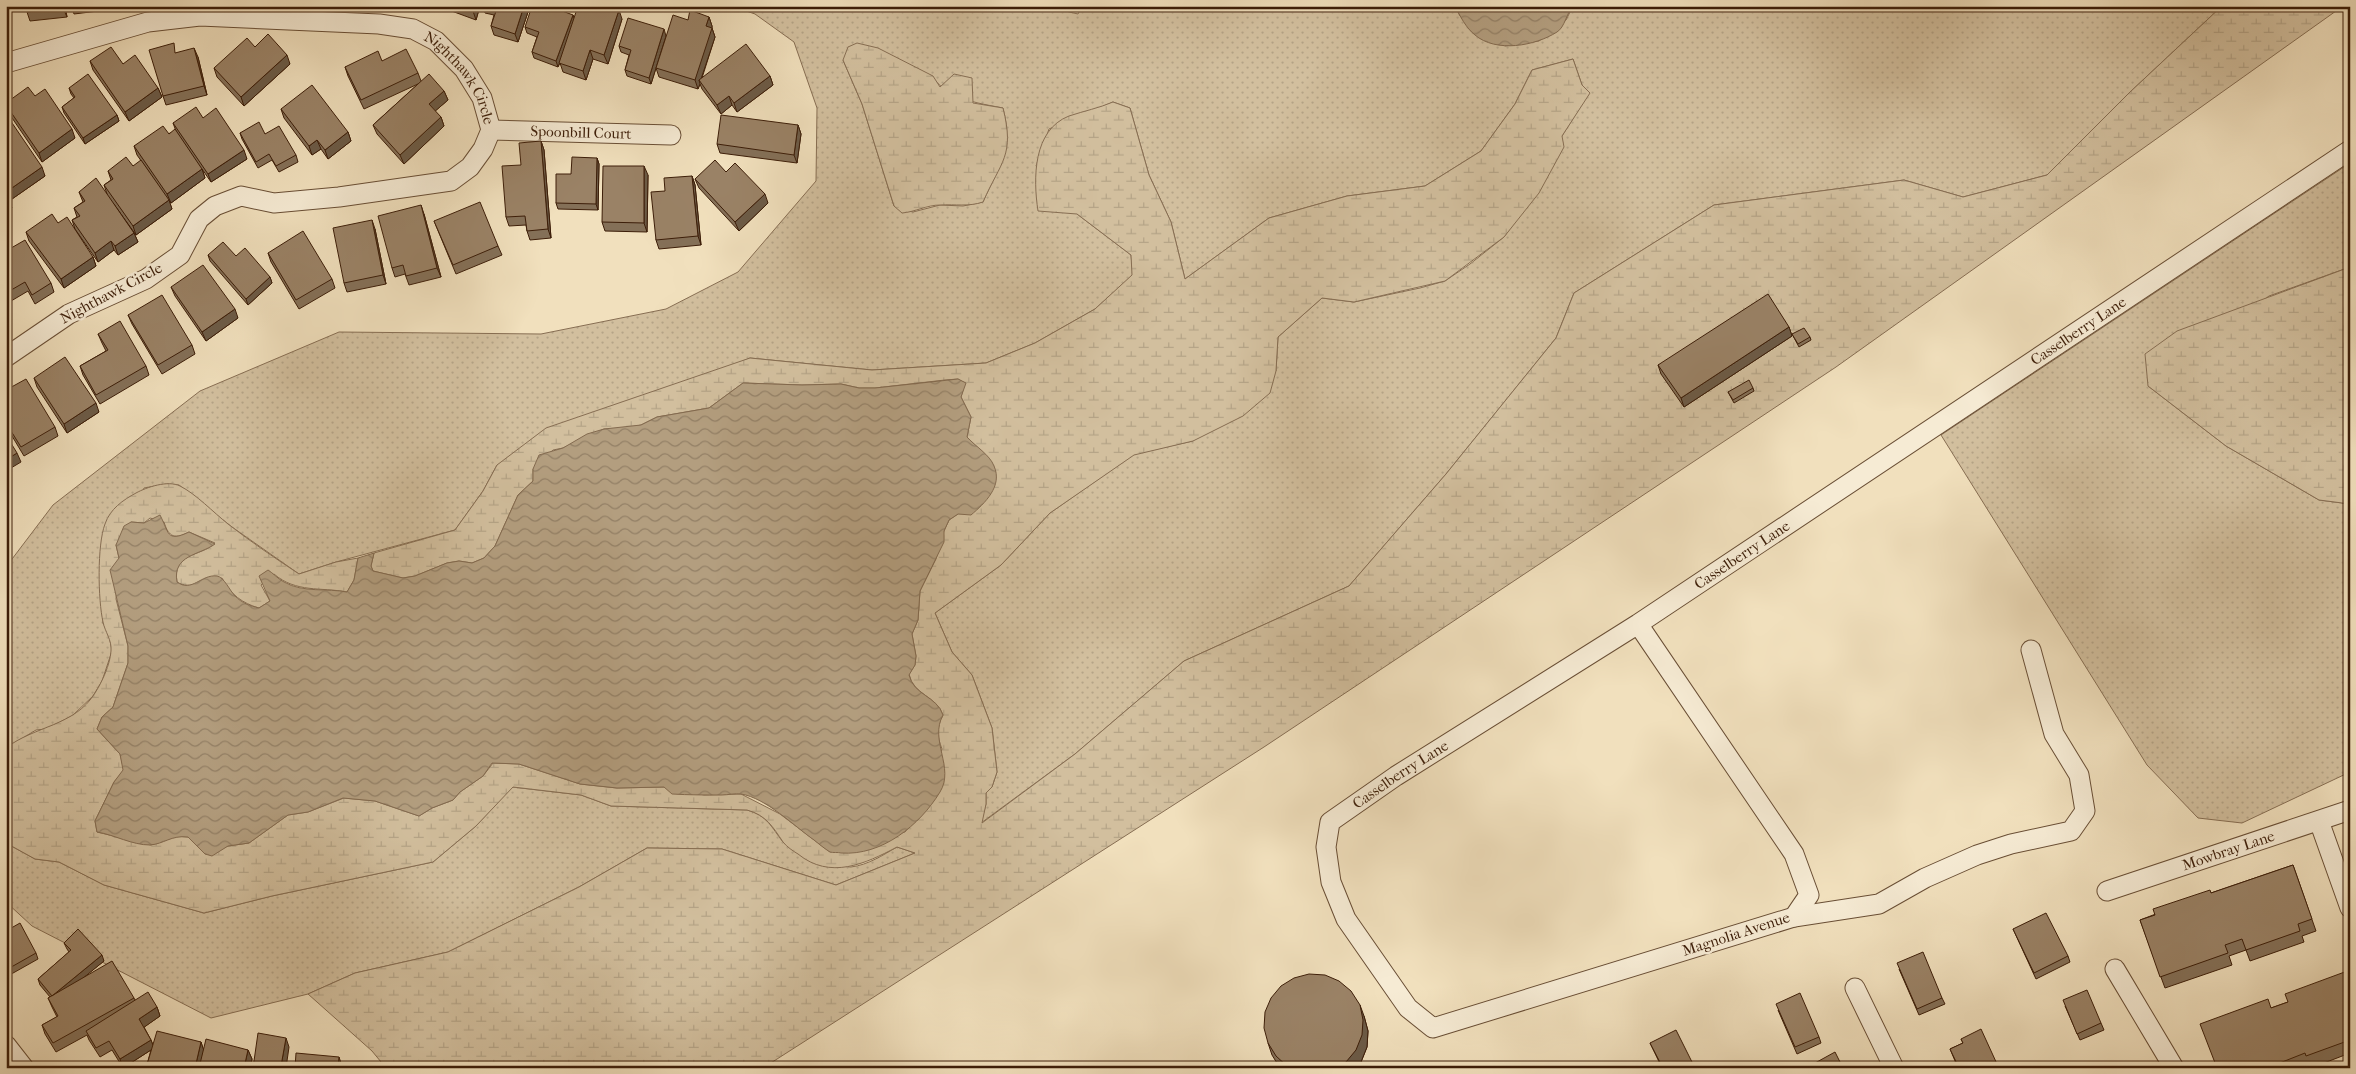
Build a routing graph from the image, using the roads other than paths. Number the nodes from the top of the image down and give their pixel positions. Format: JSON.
{"nodes":[{"id":1,"x":6,"y":63,"type":"edge"},
{"id":2,"x":491,"y":130,"type":"junction"},
{"id":3,"x":671,"y":135,"type":"dead end"},
{"id":4,"x":2350,"y":150,"type":"edge"},
{"id":5,"x":6,"y":357,"type":"edge"},
{"id":6,"x":1638,"y":624,"type":"junction"},
{"id":7,"x":2031,"y":650,"type":"dead end"},
{"id":8,"x":2350,"y":810,"type":"edge"},
{"id":9,"x":2319,"y":820,"type":"junction"},
{"id":10,"x":2107,"y":891,"type":"dead end"},
{"id":11,"x":2350,"y":908,"type":"edge"},
{"id":12,"x":1794,"y":918,"type":"junction"},
{"id":13,"x":2115,"y":969,"type":"dead end"},
{"id":14,"x":1855,"y":988,"type":"dead end"},
{"id":15,"x":1433,"y":1028,"type":"joint"},
{"id":16,"x":6,"y":1045,"type":"edge"},
{"id":17,"x":24,"y":1068,"type":"edge"},
{"id":18,"x":1894,"y":1068,"type":"edge"},
{"id":19,"x":2174,"y":1068,"type":"edge"}],
"edges":[{"from":1,"to":2,"type":"street","name":"Nighthawk Circle"},
{"from":2,"to":3,"type":"street","name":"Spoonbill Court"},
{"from":2,"to":5,"type":"street","name":"Nighthawk Circle"},
{"from":4,"to":6,"type":"street","name":"Casselberry Lane"},
{"from":6,"to":12,"type":"street","name":"Magnolia Avenue"},
{"from":6,"to":15,"type":"street","name":"Casselberry Lane"},
{"from":7,"to":12,"type":"street"},
{"from":8,"to":9,"type":"street","name":"Mowbray Lane"},
{"from":9,"to":10,"type":"street","name":"Mowbray Lane"},
{"from":9,"to":11,"type":"street"},
{"from":12,"to":15,"type":"street","name":"Magnolia Avenue"},
{"from":13,"to":19,"type":"street"},
{"from":14,"to":18,"type":"street"},
{"from":16,"to":17,"type":"street"}]}
